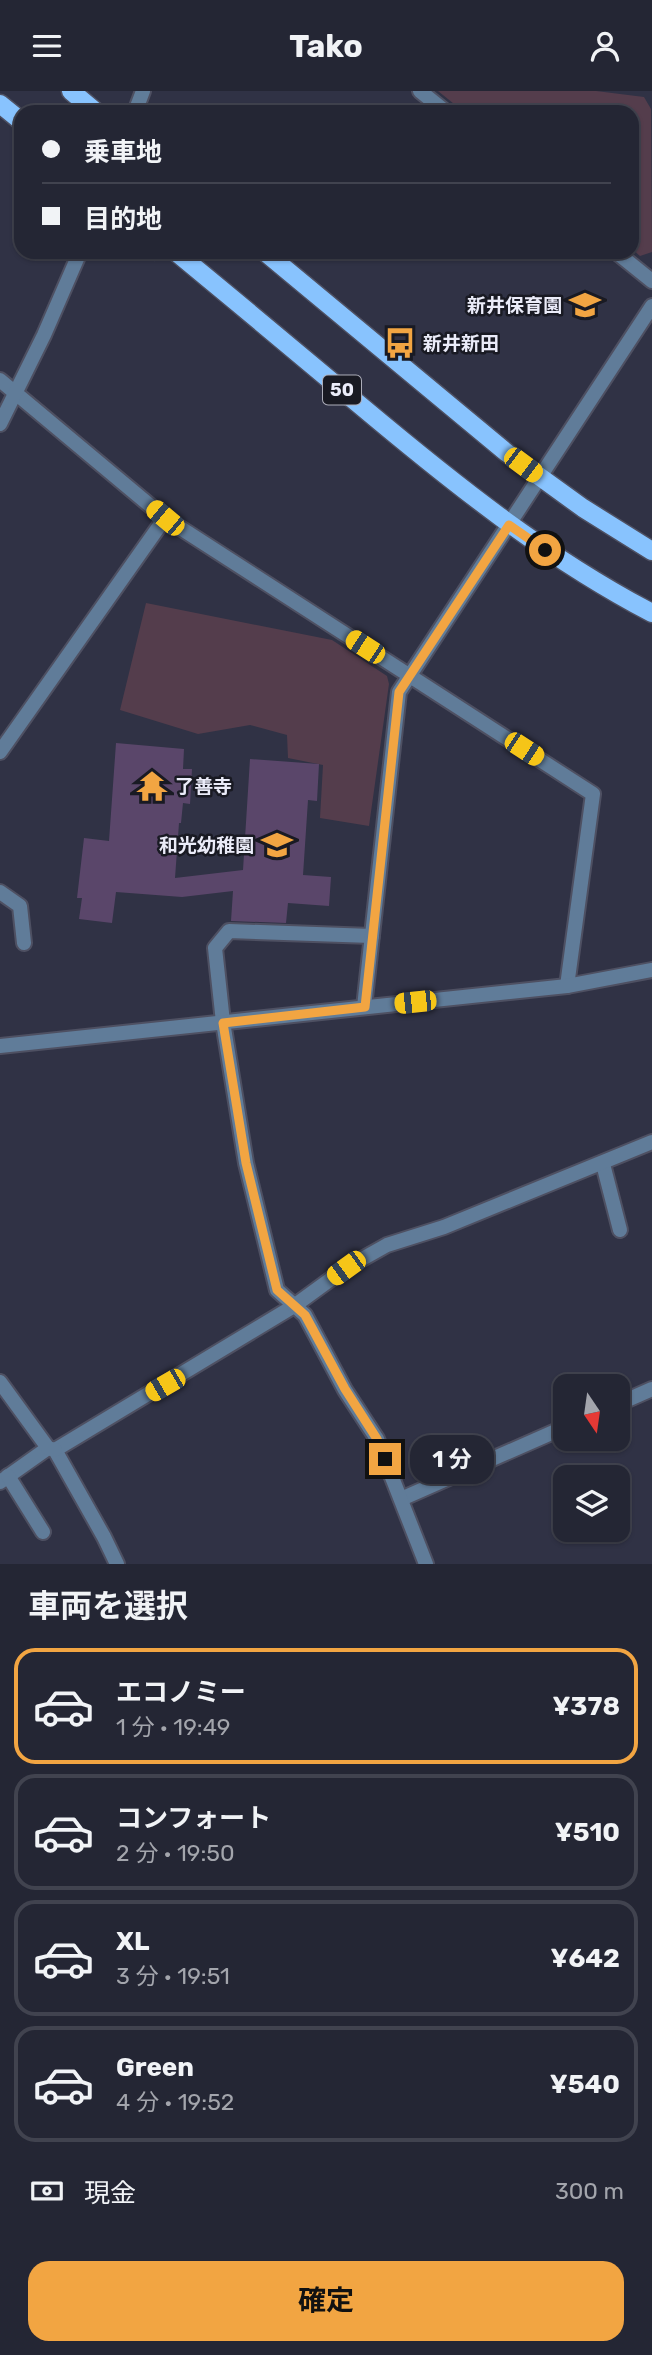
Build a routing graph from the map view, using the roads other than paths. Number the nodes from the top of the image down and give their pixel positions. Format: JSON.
{"nodes":[{"id":1,"x":71,"y":91,"type":"edge"},
{"id":2,"x":420,"y":91,"type":"edge"},
{"id":3,"x":0,"y":104,"type":"edge"},
{"id":4,"x":88,"y":105,"type":"edge"},
{"id":5,"x":437,"y":105,"type":"edge"},
{"id":6,"x":14,"y":115,"type":"edge"},
{"id":7,"x":77,"y":259,"type":"edge"},
{"id":8,"x":184,"y":259,"type":"edge"},
{"id":9,"x":274,"y":259,"type":"edge"},
{"id":10,"x":625,"y":259,"type":"edge"},
{"id":11,"x":652,"y":281,"type":"edge"},
{"id":12,"x":652,"y":306,"type":"edge"},
{"id":13,"x":0,"y":380,"type":"edge"},
{"id":14,"x":16,"y":394,"type":"junction"},
{"id":15,"x":0,"y":424,"type":"edge"},
{"id":16,"x":541,"y":479,"type":"junction"},
{"id":17,"x":165,"y":518,"type":"junction"},
{"id":18,"x":509,"y":525,"type":"junction"},
{"id":19,"x":652,"y":551,"type":"edge"},
{"id":20,"x":652,"y":613,"type":"edge"},
{"id":21,"x":410,"y":676,"type":"junction"},
{"id":22,"x":0,"y":753,"type":"edge"},
{"id":23,"x":0,"y":892,"type":"edge"},
{"id":24,"x":372,"y":936,"type":"junction"},
{"id":25,"x":24,"y":943,"type":"dead end"},
{"id":26,"x":652,"y":970,"type":"edge"},
{"id":27,"x":567,"y":986,"type":"junction"},
{"id":28,"x":365,"y":1007,"type":"junction"},
{"id":29,"x":223,"y":1023,"type":"junction"},
{"id":30,"x":0,"y":1047,"type":"edge"},
{"id":31,"x":652,"y":1143,"type":"edge"},
{"id":32,"x":603,"y":1164,"type":"junction"},
{"id":33,"x":620,"y":1230,"type":"dead end"},
{"id":34,"x":295,"y":1306,"type":"junction"},
{"id":35,"x":0,"y":1382,"type":"edge"},
{"id":36,"x":652,"y":1389,"type":"edge"},
{"id":37,"x":630,"y":1399,"type":"edge"},
{"id":38,"x":553,"y":1432,"type":"edge"},
{"id":39,"x":51,"y":1449,"type":"junction"},
{"id":40,"x":4,"y":1479,"type":"edge"},
{"id":41,"x":401,"y":1499,"type":"junction"},
{"id":42,"x":43,"y":1532,"type":"dead end"},
{"id":43,"x":117,"y":1564,"type":"edge"},
{"id":44,"x":426,"y":1564,"type":"edge"}],
"edges":[{"from":1,"to":4,"type":"main road"},
{"from":2,"to":5,"type":"street"},
{"from":3,"to":6,"type":"main road"},
{"from":7,"to":14,"type":"street"},
{"from":8,"to":18,"type":"main road","number":"50"},
{"from":9,"to":16,"type":"main road"},
{"from":10,"to":11,"type":"street"},
{"from":12,"to":16,"type":"street"},
{"from":13,"to":14,"type":"street"},
{"from":14,"to":15,"type":"street"},
{"from":14,"to":17,"type":"street"},
{"from":16,"to":18,"type":"street"},
{"from":16,"to":19,"type":"main road"},
{"from":17,"to":21,"type":"street"},
{"from":17,"to":22,"type":"street"},
{"from":18,"to":20,"type":"main road","number":"50"},
{"from":18,"to":21,"type":"street"},
{"from":21,"to":24,"type":"street"},
{"from":21,"to":27,"type":"street"},
{"from":23,"to":25,"type":"street"},
{"from":24,"to":28,"type":"street"},
{"from":24,"to":29,"type":"street"},
{"from":26,"to":27,"type":"street"},
{"from":27,"to":28,"type":"street"},
{"from":28,"to":29,"type":"street"},
{"from":29,"to":30,"type":"street"},
{"from":29,"to":34,"type":"street"},
{"from":31,"to":32,"type":"street"},
{"from":32,"to":33,"type":"street"},
{"from":32,"to":34,"type":"street"},
{"from":34,"to":39,"type":"street"},
{"from":34,"to":41,"type":"street"},
{"from":35,"to":39,"type":"street"},
{"from":36,"to":37,"type":"street"},
{"from":38,"to":41,"type":"street"},
{"from":39,"to":40,"type":"street"},
{"from":39,"to":43,"type":"street"},
{"from":40,"to":42,"type":"street"},
{"from":41,"to":44,"type":"street"}]}
